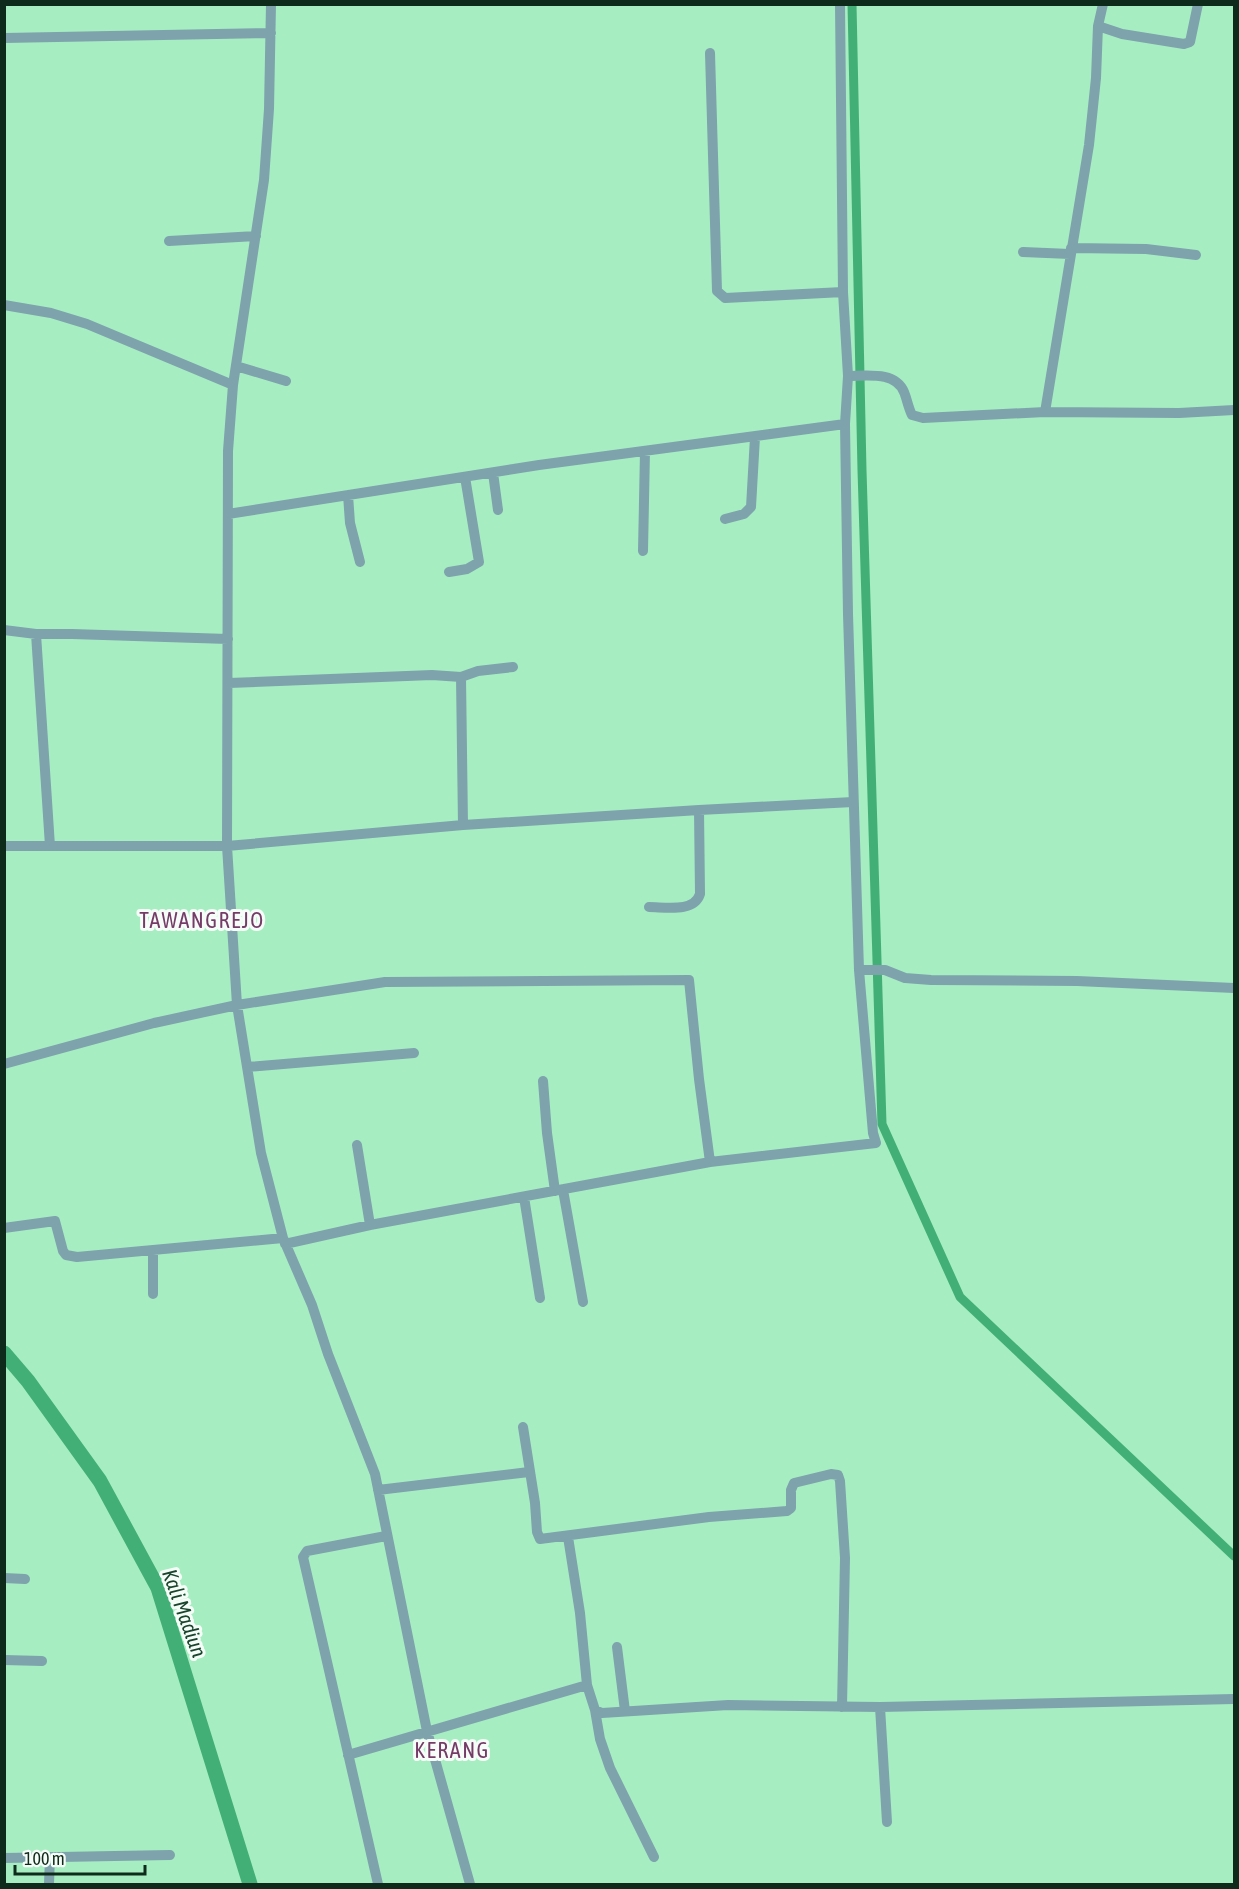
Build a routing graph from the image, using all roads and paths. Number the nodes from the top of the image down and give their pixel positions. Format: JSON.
{"nodes":[{"id":1,"x":271,"y":4,"type":"edge"},
{"id":2,"x":840,"y":4,"type":"edge"},
{"id":3,"x":1103,"y":4,"type":"edge"},
{"id":4,"x":1198,"y":4,"type":"edge"},
{"id":5,"x":1098,"y":26,"type":"junction"},
{"id":6,"x":271,"y":33,"type":"junction"},
{"id":7,"x":4,"y":38,"type":"edge"},
{"id":8,"x":710,"y":53,"type":"dead end"},
{"id":9,"x":256,"y":236,"type":"junction"},
{"id":10,"x":169,"y":241,"type":"dead end"},
{"id":11,"x":1070,"y":251,"type":"junction"},
{"id":12,"x":1023,"y":252,"type":"dead end"},
{"id":13,"x":1196,"y":255,"type":"dead end"},
{"id":14,"x":843,"y":292,"type":"junction"},
{"id":15,"x":4,"y":305,"type":"edge"},
{"id":16,"x":236,"y":366,"type":"junction"},
{"id":17,"x":850,"y":376,"type":"junction"},
{"id":18,"x":286,"y":381,"type":"dead end"},
{"id":19,"x":233,"y":386,"type":"junction"},
{"id":20,"x":1234,"y":410,"type":"edge"},
{"id":21,"x":1045,"y":412,"type":"junction"},
{"id":22,"x":845,"y":424,"type":"junction"},
{"id":23,"x":755,"y":437,"type":"junction"},
{"id":24,"x":645,"y":451,"type":"junction"},
{"id":25,"x":493,"y":473,"type":"junction"},
{"id":26,"x":465,"y":477,"type":"junction"},
{"id":27,"x":348,"y":495,"type":"junction"},
{"id":28,"x":498,"y":510,"type":"dead end"},
{"id":29,"x":228,"y":514,"type":"junction"},
{"id":30,"x":725,"y":519,"type":"dead end"},
{"id":31,"x":643,"y":551,"type":"dead end"},
{"id":32,"x":360,"y":562,"type":"dead end"},
{"id":33,"x":448,"y":572,"type":"dead end"},
{"id":34,"x":4,"y":630,"type":"edge"},
{"id":35,"x":36,"y":634,"type":"junction"},
{"id":36,"x":228,"y":639,"type":"junction"},
{"id":37,"x":513,"y":667,"type":"dead end"},
{"id":38,"x":461,"y":677,"type":"junction"},
{"id":39,"x":229,"y":683,"type":"junction"},
{"id":40,"x":853,"y":802,"type":"junction"},
{"id":41,"x":699,"y":810,"type":"junction"},
{"id":42,"x":463,"y":825,"type":"junction"},
{"id":43,"x":4,"y":846,"type":"edge"},
{"id":44,"x":50,"y":846,"type":"junction"},
{"id":45,"x":227,"y":846,"type":"junction"},
{"id":46,"x":649,"y":907,"type":"dead end"},
{"id":47,"x":862,"y":970,"type":"junction"},
{"id":48,"x":1234,"y":988,"type":"edge"},
{"id":49,"x":237,"y":1005,"type":"junction"},
{"id":50,"x":414,"y":1053,"type":"dead end"},
{"id":51,"x":4,"y":1064,"type":"edge"},
{"id":52,"x":248,"y":1067,"type":"junction"},
{"id":53,"x":543,"y":1081,"type":"dead end"},
{"id":54,"x":357,"y":1145,"type":"dead end"},
{"id":55,"x":710,"y":1161,"type":"junction"},
{"id":56,"x":559,"y":1190,"type":"junction"},
{"id":57,"x":524,"y":1197,"type":"junction"},
{"id":58,"x":370,"y":1225,"type":"junction"},
{"id":59,"x":4,"y":1228,"type":"edge"},
{"id":60,"x":284,"y":1241,"type":"junction"},
{"id":61,"x":153,"y":1250,"type":"junction"},
{"id":62,"x":153,"y":1294,"type":"dead end"},
{"id":63,"x":540,"y":1298,"type":"dead end"},
{"id":64,"x":582,"y":1302,"type":"dead end"},
{"id":65,"x":523,"y":1427,"type":"dead end"},
{"id":66,"x":530,"y":1472,"type":"junction"},
{"id":67,"x":378,"y":1490,"type":"junction"},
{"id":68,"x":386,"y":1536,"type":"junction"},
{"id":69,"x":568,"y":1537,"type":"junction"},
{"id":70,"x":4,"y":1578,"type":"edge"},
{"id":71,"x":25,"y":1579,"type":"dead end"},
{"id":72,"x":617,"y":1647,"type":"dead end"},
{"id":73,"x":4,"y":1660,"type":"edge"},
{"id":74,"x":42,"y":1661,"type":"dead end"},
{"id":75,"x":587,"y":1685,"type":"junction"},
{"id":76,"x":1234,"y":1699,"type":"edge"},
{"id":77,"x":842,"y":1707,"type":"junction"},
{"id":78,"x":880,"y":1707,"type":"junction"},
{"id":79,"x":595,"y":1710,"type":"junction"},
{"id":80,"x":626,"y":1711,"type":"junction"},
{"id":81,"x":427,"y":1731,"type":"junction"},
{"id":82,"x":348,"y":1755,"type":"junction"},
{"id":83,"x":887,"y":1822,"type":"dead end"},
{"id":84,"x":170,"y":1855,"type":"dead end"},
{"id":85,"x":50,"y":1857,"type":"junction"},
{"id":86,"x":654,"y":1857,"type":"dead end"},
{"id":87,"x":4,"y":1858,"type":"edge"},
{"id":88,"x":49,"y":1884,"type":"edge"},
{"id":89,"x":378,"y":1884,"type":"edge"},
{"id":90,"x":471,"y":1884,"type":"edge"}],
"edges":[{"from":1,"to":6,"type":"street"},
{"from":2,"to":14,"type":"street"},
{"from":3,"to":5,"type":"street"},
{"from":4,"to":5,"type":"street"},
{"from":5,"to":11,"type":"street"},
{"from":6,"to":7,"type":"street"},
{"from":6,"to":9,"type":"street"},
{"from":8,"to":14,"type":"street"},
{"from":9,"to":10,"type":"street"},
{"from":9,"to":16,"type":"street"},
{"from":11,"to":12,"type":"street"},
{"from":11,"to":13,"type":"street"},
{"from":11,"to":21,"type":"street"},
{"from":14,"to":17,"type":"street"},
{"from":15,"to":19,"type":"street"},
{"from":16,"to":18,"type":"street"},
{"from":16,"to":19,"type":"street"},
{"from":17,"to":21,"type":"street"},
{"from":17,"to":22,"type":"street"},
{"from":19,"to":29,"type":"street"},
{"from":20,"to":21,"type":"street"},
{"from":22,"to":23,"type":"street"},
{"from":22,"to":40,"type":"street"},
{"from":23,"to":24,"type":"street"},
{"from":23,"to":30,"type":"street"},
{"from":24,"to":25,"type":"street"},
{"from":24,"to":31,"type":"street"},
{"from":25,"to":26,"type":"street"},
{"from":25,"to":28,"type":"street"},
{"from":26,"to":27,"type":"street"},
{"from":26,"to":33,"type":"street"},
{"from":27,"to":29,"type":"street"},
{"from":27,"to":32,"type":"street"},
{"from":29,"to":36,"type":"street"},
{"from":34,"to":35,"type":"street"},
{"from":35,"to":36,"type":"street"},
{"from":35,"to":44,"type":"street"},
{"from":36,"to":39,"type":"street"},
{"from":37,"to":38,"type":"street"},
{"from":38,"to":39,"type":"street"},
{"from":38,"to":42,"type":"street"},
{"from":39,"to":45,"type":"street"},
{"from":40,"to":41,"type":"street"},
{"from":40,"to":47,"type":"street"},
{"from":41,"to":42,"type":"street"},
{"from":41,"to":46,"type":"street"},
{"from":42,"to":45,"type":"street"},
{"from":43,"to":44,"type":"street"},
{"from":44,"to":45,"type":"street"},
{"from":45,"to":49,"type":"street"},
{"from":47,"to":48,"type":"street"},
{"from":47,"to":55,"type":"street"},
{"from":49,"to":51,"type":"street"},
{"from":49,"to":52,"type":"street"},
{"from":49,"to":55,"type":"street"},
{"from":50,"to":52,"type":"street"},
{"from":52,"to":60,"type":"street"},
{"from":53,"to":56,"type":"street"},
{"from":54,"to":58,"type":"street"},
{"from":55,"to":56,"type":"street"},
{"from":56,"to":57,"type":"street"},
{"from":56,"to":64,"type":"street"},
{"from":57,"to":58,"type":"street"},
{"from":57,"to":63,"type":"street"},
{"from":58,"to":60,"type":"street"},
{"from":59,"to":61,"type":"street"},
{"from":60,"to":61,"type":"street"},
{"from":60,"to":67,"type":"street"},
{"from":61,"to":62,"type":"street"},
{"from":65,"to":66,"type":"street"},
{"from":66,"to":67,"type":"street"},
{"from":66,"to":69,"type":"street"},
{"from":67,"to":68,"type":"street"},
{"from":68,"to":81,"type":"street"},
{"from":68,"to":82,"type":"street"},
{"from":69,"to":75,"type":"street"},
{"from":69,"to":77,"type":"street"},
{"from":70,"to":71,"type":"street"},
{"from":72,"to":80,"type":"street"},
{"from":73,"to":74,"type":"street"},
{"from":75,"to":79,"type":"street"},
{"from":75,"to":81,"type":"street"},
{"from":76,"to":78,"type":"street"},
{"from":77,"to":78,"type":"street"},
{"from":77,"to":80,"type":"street"},
{"from":78,"to":83,"type":"street"},
{"from":79,"to":80,"type":"street"},
{"from":79,"to":86,"type":"street"},
{"from":81,"to":82,"type":"street"},
{"from":81,"to":90,"type":"street"},
{"from":82,"to":89,"type":"street"},
{"from":84,"to":85,"type":"street"},
{"from":85,"to":87,"type":"street"},
{"from":85,"to":88,"type":"street"}]}
